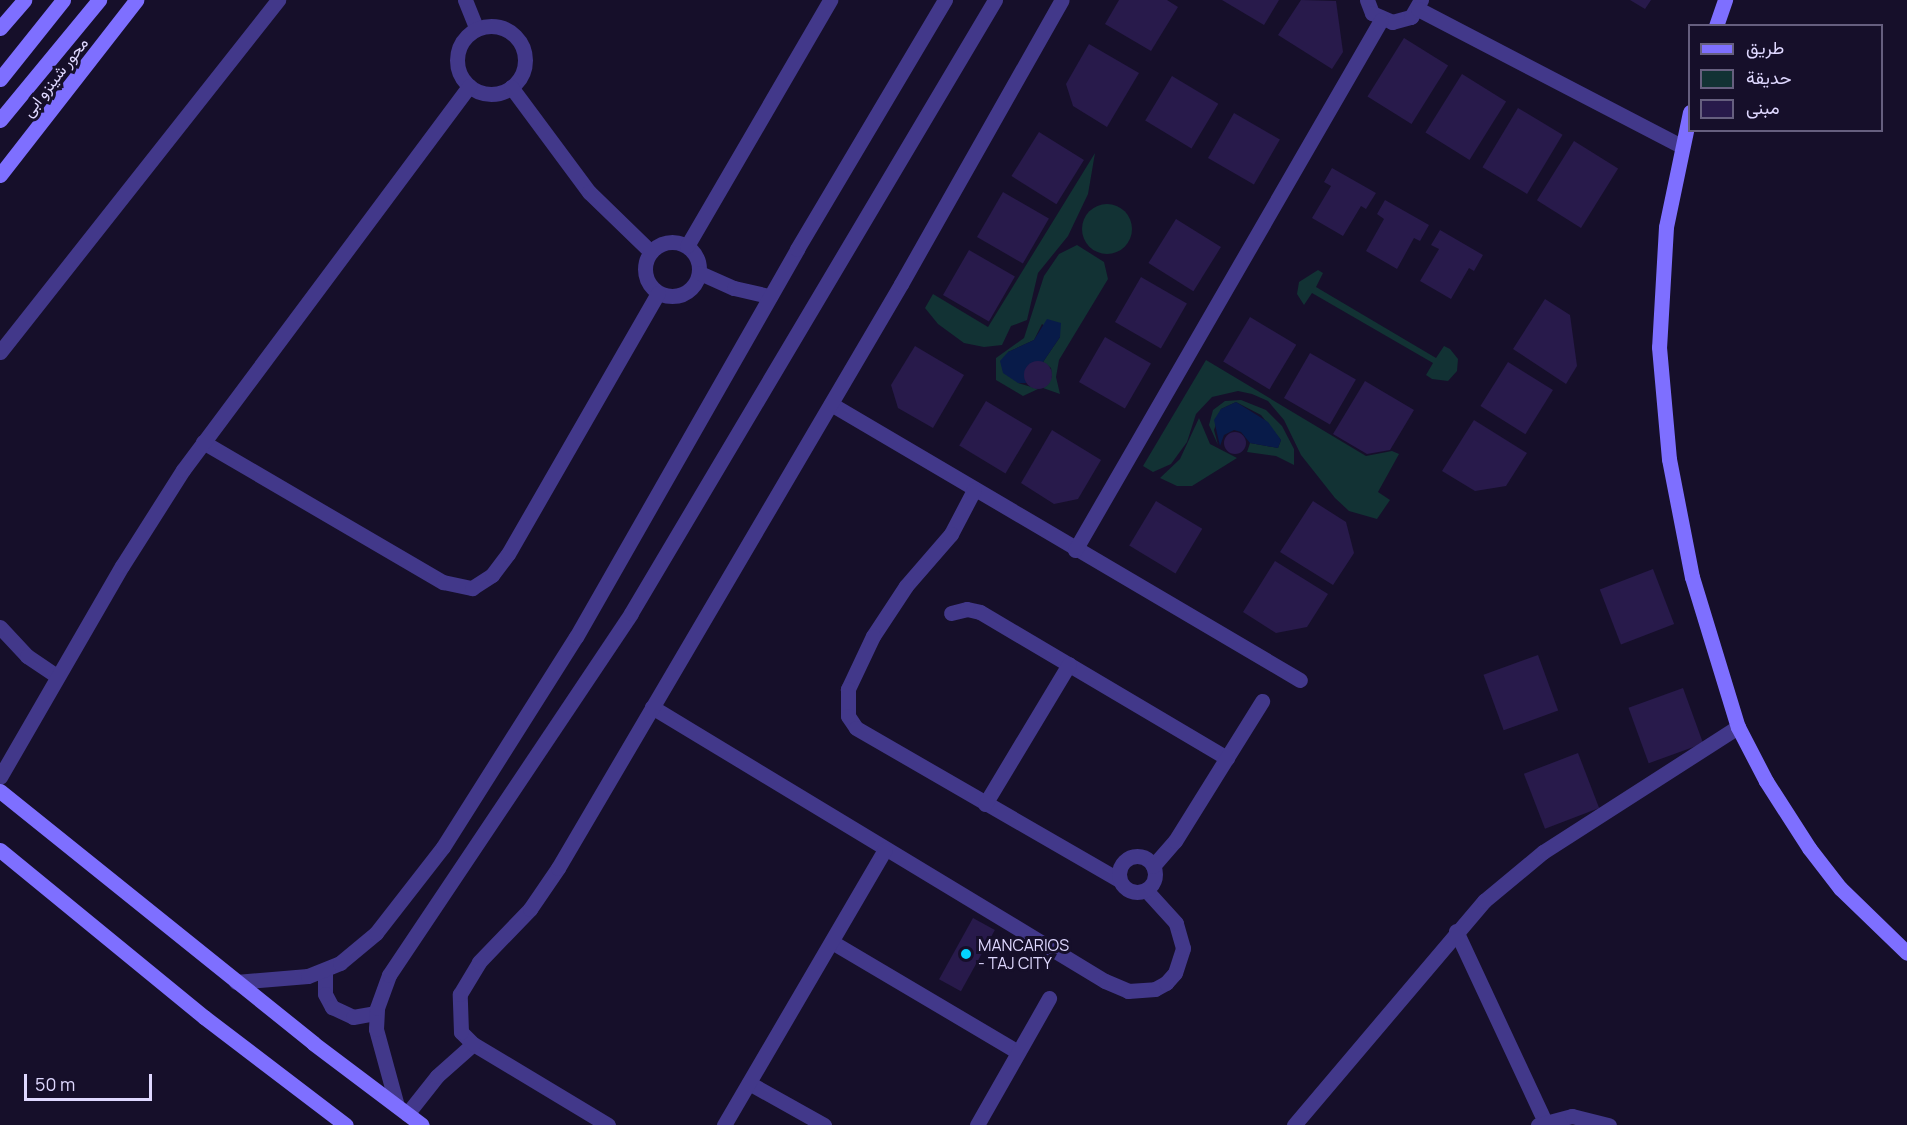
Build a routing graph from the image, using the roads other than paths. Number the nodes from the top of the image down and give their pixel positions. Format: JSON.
{"nodes":[{"id":1,"x":24,"y":0,"type":"edge"},
{"id":2,"x":63,"y":0,"type":"edge"},
{"id":3,"x":99,"y":0,"type":"edge"},
{"id":4,"x":136,"y":0,"type":"edge"},
{"id":5,"x":278,"y":0,"type":"edge"},
{"id":6,"x":465,"y":0,"type":"edge"},
{"id":7,"x":831,"y":0,"type":"edge"},
{"id":8,"x":945,"y":0,"type":"edge"},
{"id":9,"x":995,"y":0,"type":"edge"},
{"id":10,"x":1062,"y":0,"type":"edge"},
{"id":11,"x":1367,"y":0,"type":"edge"},
{"id":12,"x":1725,"y":0,"type":"edge"},
{"id":13,"x":1419,"y":4,"type":"edge"},
{"id":14,"x":1381,"y":20,"type":"junction"},
{"id":15,"x":1717,"y":24,"type":"edge"},
{"id":16,"x":0,"y":28,"type":"edge"},
{"id":17,"x":477,"y":28,"type":"junction"},
{"id":18,"x":0,"y":79,"type":"edge"},
{"id":19,"x":469,"y":86,"type":"junction"},
{"id":20,"x":511,"y":87,"type":"junction"},
{"id":21,"x":1688,"y":116,"type":"edge"},
{"id":22,"x":0,"y":120,"type":"edge"},
{"id":23,"x":1681,"y":146,"type":"junction"},
{"id":24,"x":0,"y":175,"type":"edge"},
{"id":25,"x":687,"y":246,"type":"junction"},
{"id":26,"x":651,"y":252,"type":"junction"},
{"id":27,"x":700,"y":273,"type":"junction"},
{"id":28,"x":658,"y":293,"type":"junction"},
{"id":29,"x":770,"y":296,"type":"junction"},
{"id":30,"x":0,"y":352,"type":"edge"},
{"id":31,"x":831,"y":404,"type":"junction"},
{"id":32,"x":203,"y":442,"type":"junction"},
{"id":33,"x":974,"y":490,"type":"junction"},
{"id":34,"x":1075,"y":550,"type":"junction"},
{"id":35,"x":951,"y":613,"type":"dead end"},
{"id":36,"x":0,"y":627,"type":"edge"},
{"id":37,"x":1069,"y":664,"type":"junction"},
{"id":38,"x":57,"y":676,"type":"junction"},
{"id":39,"x":1300,"y":680,"type":"dead end"},
{"id":40,"x":1262,"y":701,"type":"dead end"},
{"id":41,"x":652,"y":707,"type":"junction"},
{"id":42,"x":1738,"y":727,"type":"junction"},
{"id":43,"x":1227,"y":758,"type":"junction"},
{"id":44,"x":0,"y":777,"type":"edge"},
{"id":45,"x":0,"y":791,"type":"edge"},
{"id":46,"x":985,"y":804,"type":"junction"},
{"id":47,"x":0,"y":850,"type":"edge"},
{"id":48,"x":885,"y":850,"type":"junction"},
{"id":49,"x":1153,"y":866,"type":"junction"},
{"id":50,"x":1119,"y":880,"type":"junction"},
{"id":51,"x":1146,"y":890,"type":"junction"},
{"id":52,"x":1456,"y":931,"type":"junction"},
{"id":53,"x":832,"y":942,"type":"junction"},
{"id":54,"x":1907,"y":953,"type":"edge"},
{"id":55,"x":325,"y":971,"type":"junction"},
{"id":56,"x":236,"y":982,"type":"junction"},
{"id":57,"x":1049,"y":998,"type":"dead end"},
{"id":58,"x":375,"y":1013,"type":"junction"},
{"id":59,"x":472,"y":1044,"type":"junction"},
{"id":60,"x":1018,"y":1052,"type":"junction"},
{"id":61,"x":749,"y":1083,"type":"junction"},
{"id":62,"x":402,"y":1110,"type":"junction"},
{"id":63,"x":1541,"y":1123,"type":"edge"},
{"id":64,"x":346,"y":1125,"type":"edge"},
{"id":65,"x":422,"y":1125,"type":"edge"},
{"id":66,"x":608,"y":1125,"type":"edge"},
{"id":67,"x":724,"y":1125,"type":"edge"},
{"id":68,"x":824,"y":1125,"type":"edge"},
{"id":69,"x":977,"y":1125,"type":"edge"},
{"id":70,"x":1294,"y":1125,"type":"edge"},
{"id":71,"x":1609,"y":1125,"type":"edge"}],
"edges":[{"from":1,"to":16,"type":"main road"},
{"from":2,"to":18,"type":"main road"},
{"from":3,"to":22,"type":"main road","name":"محور شينزو ابى"},
{"from":4,"to":24,"type":"main road","name":"محور شينزو ابى"},
{"from":5,"to":30,"type":"street"},
{"from":6,"to":17,"type":"street"},
{"from":7,"to":25,"type":"street"},
{"from":8,"to":29,"type":"street"},
{"from":9,"to":58,"type":"street"},
{"from":10,"to":31,"type":"street"},
{"from":11,"to":14,"type":"street"},
{"from":12,"to":15,"type":"main road"},
{"from":13,"to":14,"type":"street"},
{"from":13,"to":23,"type":"street"},
{"from":14,"to":34,"type":"street"},
{"from":17,"to":19,"type":"street"},
{"from":17,"to":20,"type":"street"},
{"from":19,"to":20,"type":"street"},
{"from":19,"to":32,"type":"street"},
{"from":20,"to":26,"type":"street"},
{"from":21,"to":23,"type":"main road"},
{"from":23,"to":42,"type":"main road"},
{"from":25,"to":26,"type":"street"},
{"from":25,"to":27,"type":"street"},
{"from":26,"to":28,"type":"street"},
{"from":27,"to":28,"type":"street"},
{"from":27,"to":29,"type":"street"},
{"from":28,"to":32,"type":"street"},
{"from":29,"to":55,"type":"street"},
{"from":31,"to":33,"type":"street"},
{"from":31,"to":41,"type":"street"},
{"from":32,"to":38,"type":"street"},
{"from":33,"to":34,"type":"street"},
{"from":33,"to":46,"type":"street"},
{"from":34,"to":39,"type":"street"},
{"from":35,"to":37,"type":"street"},
{"from":36,"to":38,"type":"street"},
{"from":37,"to":43,"type":"street"},
{"from":37,"to":46,"type":"street"},
{"from":38,"to":44,"type":"street"},
{"from":40,"to":43,"type":"street"},
{"from":41,"to":48,"type":"street"},
{"from":41,"to":59,"type":"street"},
{"from":42,"to":52,"type":"street"},
{"from":42,"to":54,"type":"main road"},
{"from":43,"to":49,"type":"street"},
{"from":45,"to":56,"type":"main road"},
{"from":46,"to":50,"type":"street"},
{"from":47,"to":64,"type":"main road"},
{"from":48,"to":51,"type":"street"},
{"from":48,"to":53,"type":"street"},
{"from":49,"to":50,"type":"street"},
{"from":49,"to":51,"type":"street"},
{"from":50,"to":51,"type":"street"},
{"from":52,"to":63,"type":"street"},
{"from":52,"to":70,"type":"street"},
{"from":53,"to":60,"type":"street"},
{"from":53,"to":61,"type":"street"},
{"from":55,"to":56,"type":"street"},
{"from":55,"to":58,"type":"street"},
{"from":56,"to":62,"type":"main road"},
{"from":57,"to":60,"type":"street"},
{"from":58,"to":62,"type":"street"},
{"from":59,"to":62,"type":"street"},
{"from":59,"to":66,"type":"street"},
{"from":60,"to":69,"type":"street"},
{"from":61,"to":67,"type":"street"},
{"from":61,"to":68,"type":"street"},
{"from":62,"to":65,"type":"main road"},
{"from":63,"to":71,"type":"street"}]}
